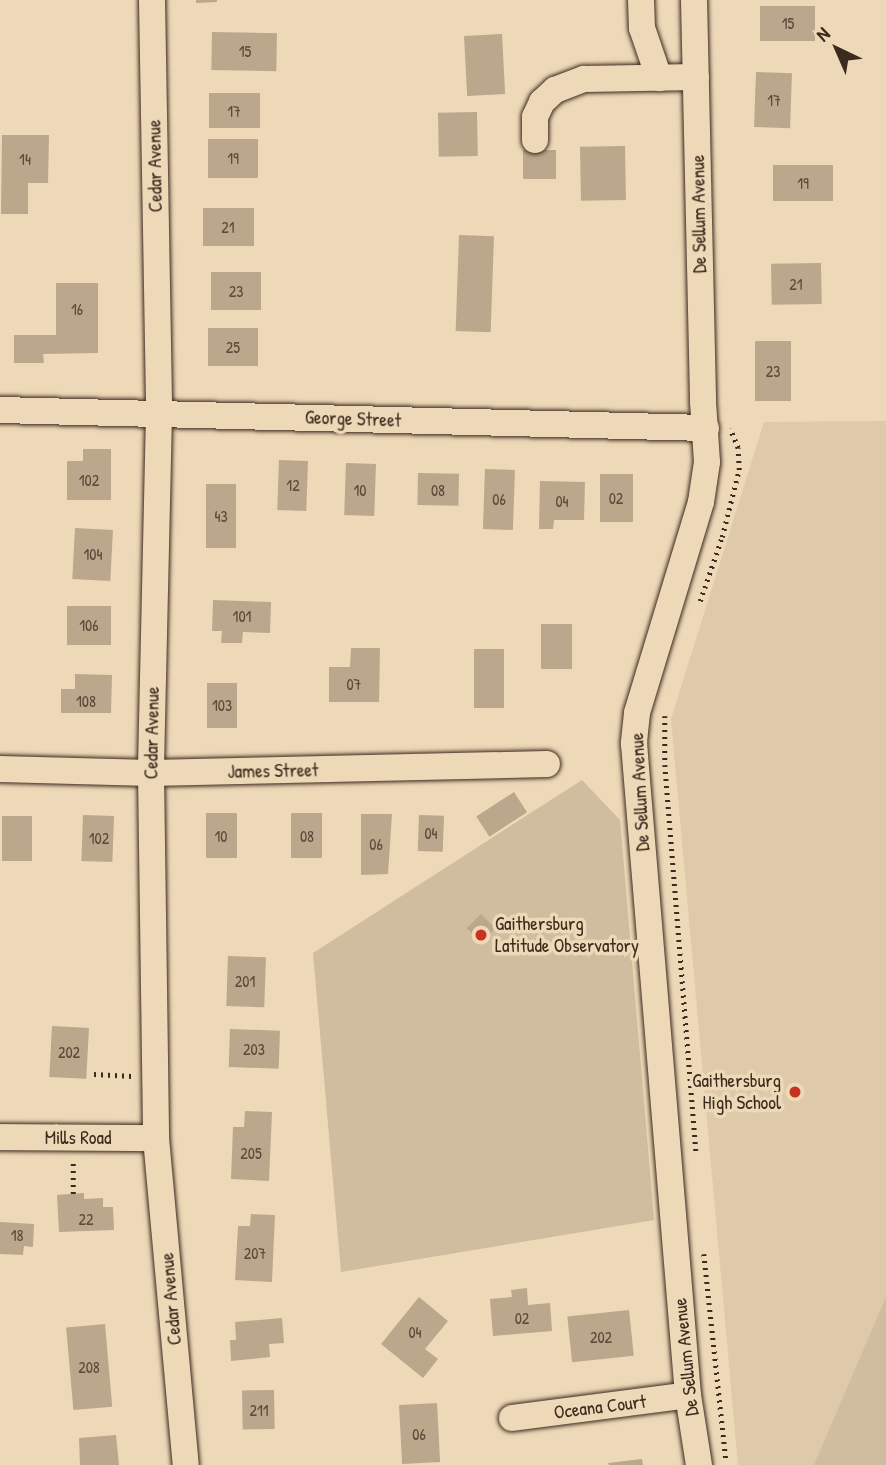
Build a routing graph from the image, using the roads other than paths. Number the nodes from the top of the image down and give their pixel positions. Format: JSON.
{"nodes":[{"id":1,"x":152,"y":0,"type":"edge"},
{"id":2,"x":641,"y":0,"type":"edge"},
{"id":3,"x":694,"y":0,"type":"edge"},
{"id":4,"x":696,"y":77,"type":"junction"},
{"id":5,"x":659,"y":78,"type":"junction"},
{"id":6,"x":535,"y":140,"type":"dead end"},
{"id":7,"x":0,"y":410,"type":"edge"},
{"id":8,"x":159,"y":414,"type":"junction"},
{"id":9,"x":705,"y":421,"type":"junction"},
{"id":10,"x":547,"y":764,"type":"dead end"},
{"id":11,"x":0,"y":769,"type":"edge"},
{"id":12,"x":151,"y":773,"type":"junction"},
{"id":13,"x":0,"y":1137,"type":"edge"},
{"id":14,"x":156,"y":1138,"type":"junction"},
{"id":15,"x":688,"y":1395,"type":"junction"},
{"id":16,"x":512,"y":1418,"type":"dead end"},
{"id":17,"x":186,"y":1465,"type":"edge"},
{"id":18,"x":699,"y":1465,"type":"edge"}],
"edges":[{"from":1,"to":8,"type":"street","name":"Cedar Avenue"},
{"from":2,"to":5,"type":"street"},
{"from":3,"to":4,"type":"street","name":"De Sellum Avenue"},
{"from":4,"to":5,"type":"street"},
{"from":4,"to":9,"type":"street","name":"De Sellum Avenue"},
{"from":5,"to":6,"type":"street"},
{"from":7,"to":8,"type":"street","name":"George Street"},
{"from":8,"to":9,"type":"street","name":"George Street"},
{"from":8,"to":12,"type":"street","name":"Cedar Avenue"},
{"from":9,"to":15,"type":"street","name":"De Sellum Avenue"},
{"from":10,"to":12,"type":"street","name":"James Street"},
{"from":11,"to":12,"type":"street","name":"James Street"},
{"from":12,"to":14,"type":"street","name":"Cedar Avenue"},
{"from":13,"to":14,"type":"street","name":"Mills Road"},
{"from":14,"to":17,"type":"street","name":"Cedar Avenue"},
{"from":15,"to":16,"type":"street","name":"Oceana Court"},
{"from":15,"to":18,"type":"street","name":"De Sellum Avenue"}]}
